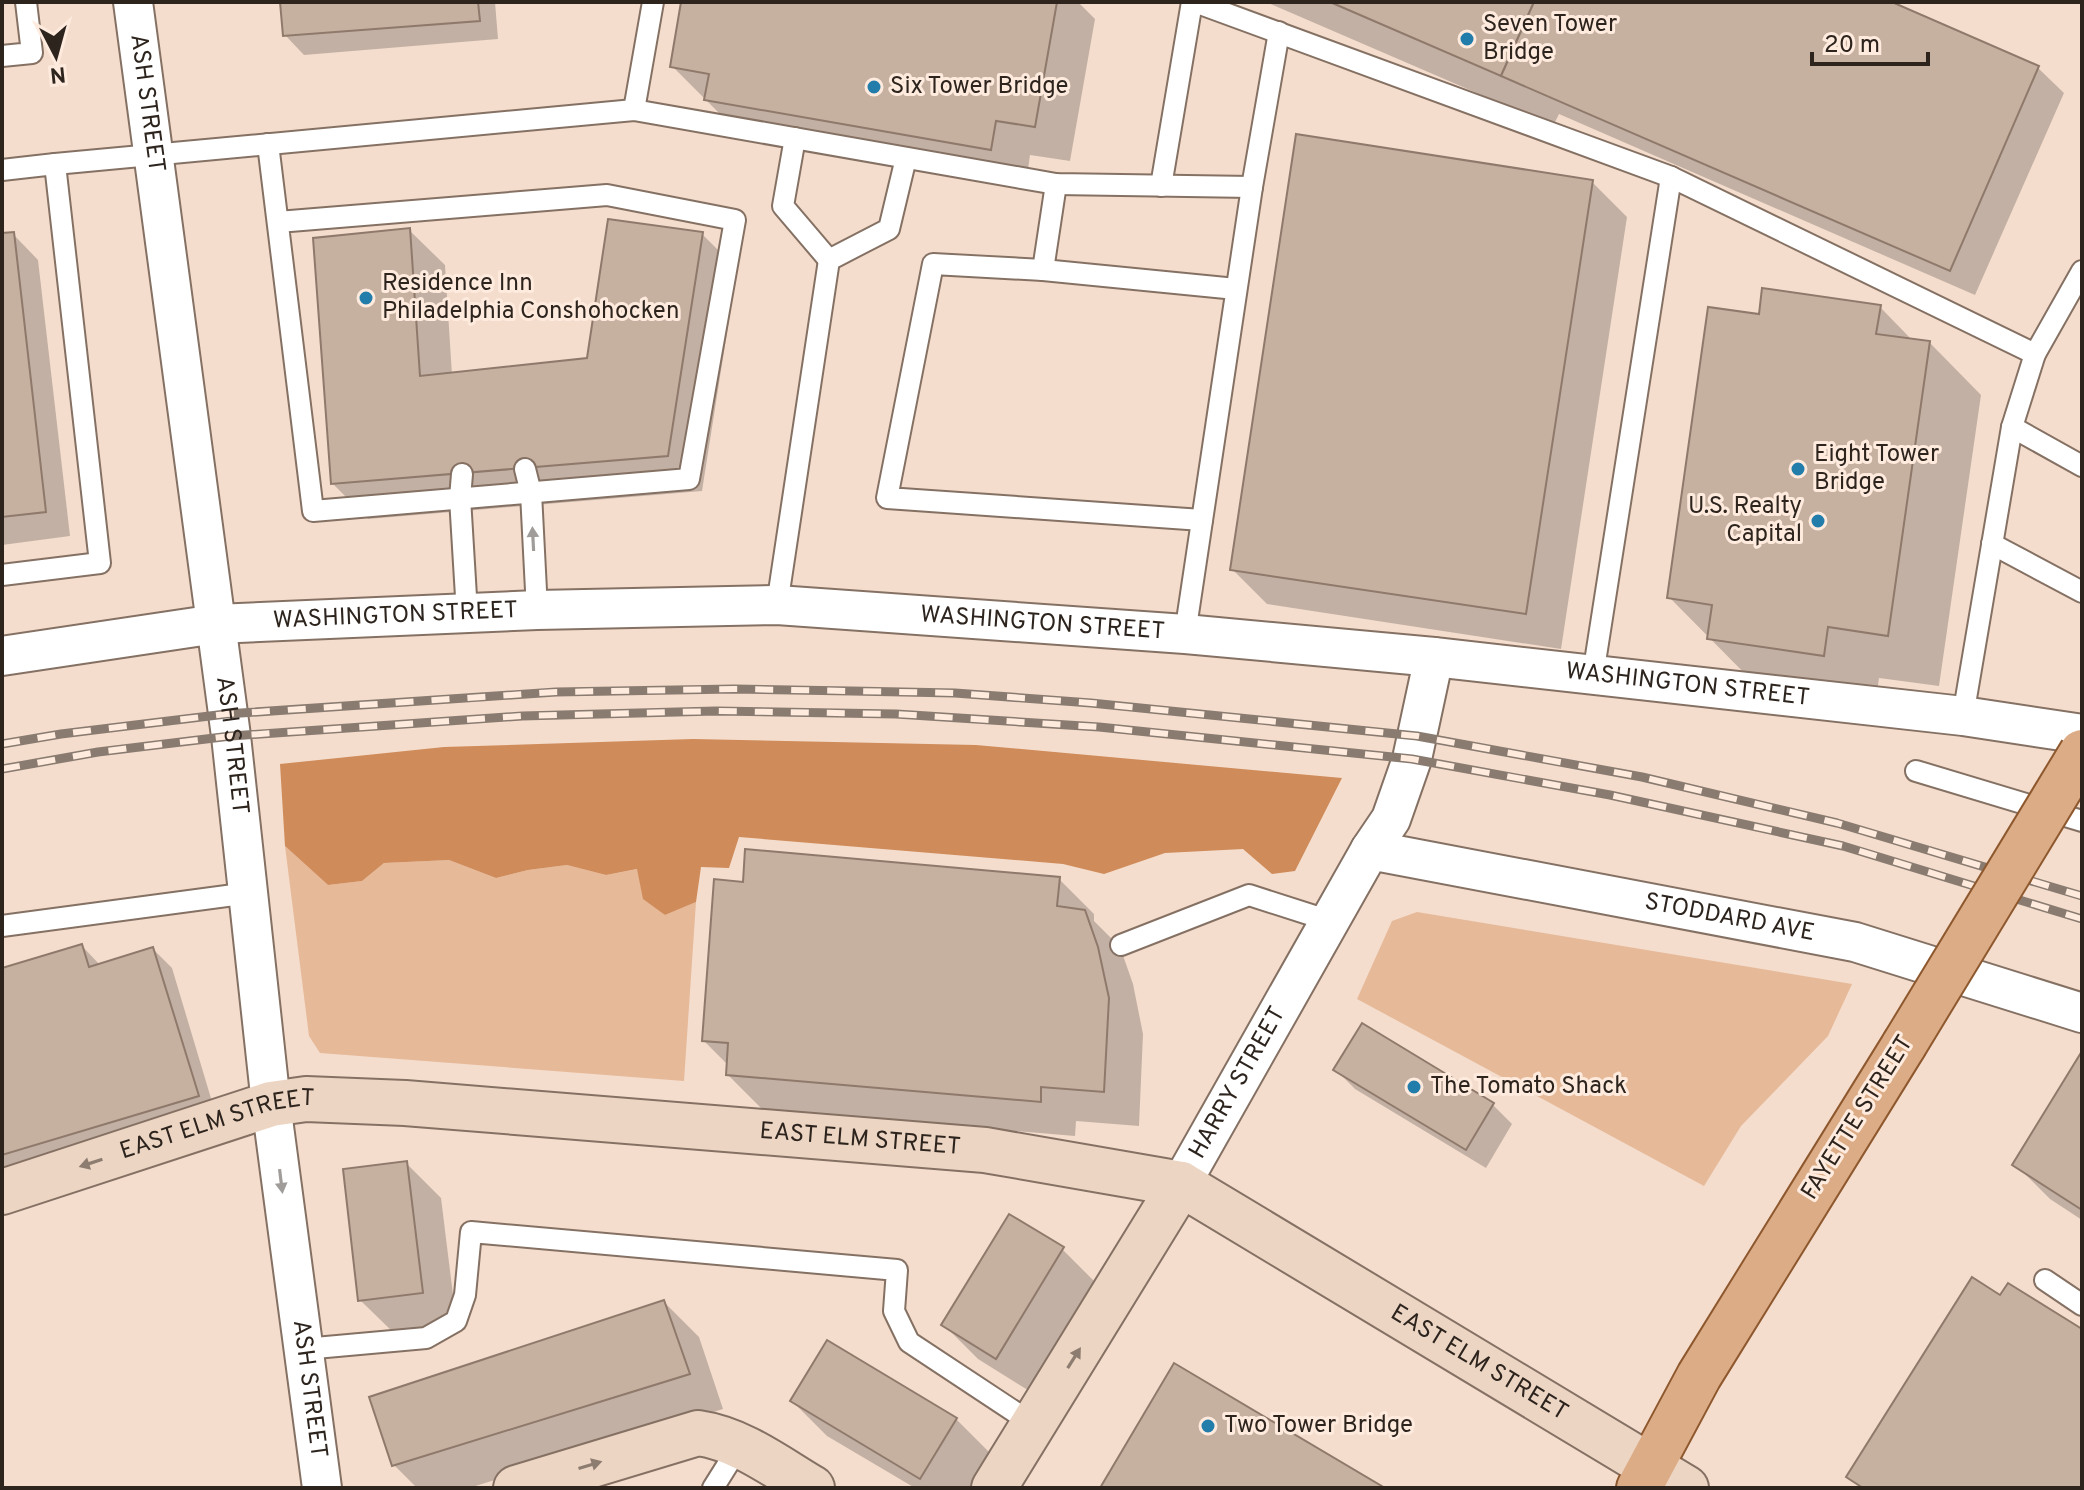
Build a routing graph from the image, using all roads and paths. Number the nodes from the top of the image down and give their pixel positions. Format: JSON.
{"nodes":[{"id":1,"x":26,"y":2,"type":"edge"},
{"id":2,"x":133,"y":2,"type":"edge"},
{"id":3,"x":653,"y":2,"type":"edge"},
{"id":4,"x":1194,"y":2,"type":"edge"},
{"id":5,"x":1279,"y":32,"type":"junction"},
{"id":6,"x":2,"y":56,"type":"edge"},
{"id":7,"x":634,"y":110,"type":"junction"},
{"id":8,"x":795,"y":138,"type":"junction"},
{"id":9,"x":268,"y":144,"type":"junction"},
{"id":10,"x":154,"y":154,"type":"junction"},
{"id":11,"x":906,"y":158,"type":"junction"},
{"id":12,"x":55,"y":164,"type":"junction"},
{"id":13,"x":2,"y":170,"type":"edge"},
{"id":14,"x":1671,"y":177,"type":"junction"},
{"id":15,"x":1056,"y":184,"type":"junction"},
{"id":16,"x":1161,"y":186,"type":"junction"},
{"id":17,"x":1252,"y":187,"type":"junction"},
{"id":18,"x":278,"y":222,"type":"junction"},
{"id":19,"x":829,"y":260,"type":"junction"},
{"id":20,"x":1043,"y":270,"type":"junction"},
{"id":21,"x":2082,"y":271,"type":"edge"},
{"id":22,"x":1236,"y":289,"type":"junction"},
{"id":23,"x":2035,"y":354,"type":"junction"},
{"id":24,"x":2012,"y":427,"type":"junction"},
{"id":25,"x":2082,"y":466,"type":"edge"},
{"id":26,"x":525,"y":469,"type":"dead end"},
{"id":27,"x":462,"y":474,"type":"dead end"},
{"id":28,"x":531,"y":493,"type":"junction"},
{"id":29,"x":460,"y":498,"type":"junction"},
{"id":30,"x":1202,"y":520,"type":"junction"},
{"id":31,"x":1992,"y":544,"type":"junction"},
{"id":32,"x":2,"y":575,"type":"edge"},
{"id":33,"x":2082,"y":592,"type":"edge"},
{"id":34,"x":777,"y":605,"type":"junction"},
{"id":35,"x":537,"y":610,"type":"junction"},
{"id":36,"x":467,"y":613,"type":"junction"},
{"id":37,"x":216,"y":624,"type":"junction"},
{"id":38,"x":1185,"y":634,"type":"junction"},
{"id":39,"x":2,"y":656,"type":"edge"},
{"id":40,"x":1434,"y":657,"type":"junction"},
{"id":41,"x":1593,"y":675,"type":"junction"},
{"id":42,"x":1963,"y":716,"type":"junction"},
{"id":43,"x":2082,"y":734,"type":"edge"},
{"id":44,"x":2082,"y":752,"type":"edge"},
{"id":45,"x":1916,"y":771,"type":"dead end"},
{"id":46,"x":2082,"y":821,"type":"edge"},
{"id":47,"x":1370,"y":850,"type":"junction"},
{"id":48,"x":249,"y":893,"type":"junction"},
{"id":49,"x":1330,"y":921,"type":"junction"},
{"id":50,"x":2,"y":926,"type":"edge"},
{"id":51,"x":1121,"y":945,"type":"dead end"},
{"id":52,"x":2082,"y":1013,"type":"edge"},
{"id":53,"x":271,"y":1104,"type":"junction"},
{"id":54,"x":1181,"y":1184,"type":"junction"},
{"id":55,"x":2,"y":1192,"type":"edge"},
{"id":56,"x":2045,"y":1280,"type":"dead end"},
{"id":57,"x":2082,"y":1305,"type":"edge"},
{"id":58,"x":304,"y":1349,"type":"junction"},
{"id":59,"x":1033,"y":1424,"type":"junction"},
{"id":60,"x":740,"y":1445,"type":"junction"},
{"id":61,"x":1659,"y":1481,"type":"edge"},
{"id":62,"x":322,"y":1488,"type":"edge"},
{"id":63,"x":516,"y":1488,"type":"edge"},
{"id":64,"x":713,"y":1488,"type":"edge"},
{"id":65,"x":812,"y":1488,"type":"edge"},
{"id":66,"x":994,"y":1488,"type":"edge"}],
"edges":[{"from":1,"to":6,"type":"lane"},
{"from":2,"to":10,"type":"street","name":"ASH STREET"},
{"from":3,"to":7,"type":"lane"},
{"from":4,"to":5,"type":"lane"},
{"from":4,"to":16,"type":"lane"},
{"from":5,"to":14,"type":"lane"},
{"from":5,"to":17,"type":"lane"},
{"from":7,"to":8,"type":"lane"},
{"from":7,"to":9,"type":"lane"},
{"from":8,"to":11,"type":"lane"},
{"from":8,"to":19,"type":"lane"},
{"from":9,"to":10,"type":"lane"},
{"from":9,"to":18,"type":"lane"},
{"from":10,"to":12,"type":"lane"},
{"from":10,"to":37,"type":"street","name":"ASH STREET"},
{"from":11,"to":15,"type":"lane"},
{"from":11,"to":19,"type":"lane"},
{"from":12,"to":13,"type":"lane"},
{"from":12,"to":32,"type":"lane"},
{"from":14,"to":23,"type":"lane"},
{"from":14,"to":41,"type":"lane"},
{"from":15,"to":16,"type":"lane"},
{"from":15,"to":20,"type":"lane"},
{"from":16,"to":17,"type":"lane"},
{"from":17,"to":22,"type":"lane"},
{"from":18,"to":28,"type":"lane"},
{"from":18,"to":29,"type":"lane"},
{"from":19,"to":34,"type":"lane"},
{"from":20,"to":22,"type":"lane"},
{"from":20,"to":30,"type":"lane"},
{"from":21,"to":23,"type":"lane"},
{"from":22,"to":30,"type":"lane"},
{"from":23,"to":24,"type":"lane"},
{"from":24,"to":25,"type":"lane"},
{"from":24,"to":31,"type":"lane"},
{"from":26,"to":28,"type":"lane"},
{"from":27,"to":29,"type":"lane"},
{"from":28,"to":29,"type":"lane"},
{"from":35,"to":28,"type":"lane","one_way":true},
{"from":29,"to":36,"type":"lane"},
{"from":30,"to":38,"type":"lane"},
{"from":31,"to":33,"type":"lane"},
{"from":31,"to":42,"type":"lane"},
{"from":34,"to":35,"type":"street","name":"WASHINGTON STREET"},
{"from":34,"to":38,"type":"street","name":"WASHINGTON STREET"},
{"from":35,"to":36,"type":"street","name":"WASHINGTON STREET"},
{"from":36,"to":37,"type":"street","name":"WASHINGTON STREET"},
{"from":37,"to":39,"type":"street","name":"WASHINGTON STREET"},
{"from":37,"to":48,"type":"street","name":"ASH STREET"},
{"from":38,"to":40,"type":"street","name":"WASHINGTON STREET"},
{"from":40,"to":41,"type":"street","name":"WASHINGTON STREET"},
{"from":40,"to":47,"type":"street","name":"HARRY STREET"},
{"from":41,"to":42,"type":"street","name":"WASHINGTON STREET"},
{"from":42,"to":43,"type":"street","name":"WASHINGTON STREET"},
{"from":44,"to":61,"type":"main road","name":"FAYETTE STREET","bridge":true},
{"from":45,"to":46,"type":"lane"},
{"from":47,"to":49,"type":"street","name":"HARRY STREET"},
{"from":47,"to":52,"type":"street","name":"STODDARD AVE"},
{"from":48,"to":50,"type":"lane"},
{"from":48,"to":53,"type":"street","name":"ASH STREET"},
{"from":49,"to":51,"type":"lane"},
{"from":49,"to":54,"type":"street","name":"HARRY STREET"},
{"from":53,"to":54,"type":"main road","name":"EAST ELM STREET"},
{"from":53,"to":55,"type":"main road","name":"EAST ELM STREET","one_way":true},
{"from":53,"to":58,"type":"street","name":"ASH STREET","one_way":true},
{"from":59,"to":54,"type":"main road","name":"HARRY STREET","one_way":true},
{"from":54,"to":61,"type":"main road","name":"EAST ELM STREET"},
{"from":56,"to":57,"type":"lane"},
{"from":58,"to":59,"type":"lane"},
{"from":58,"to":62,"type":"street","name":"ASH STREET"},
{"from":59,"to":66,"type":"main road","name":"HARRY STREET"},
{"from":63,"to":60,"type":"main road","one_way":true},
{"from":60,"to":64,"type":"lane"},
{"from":60,"to":65,"type":"main road"}]}
